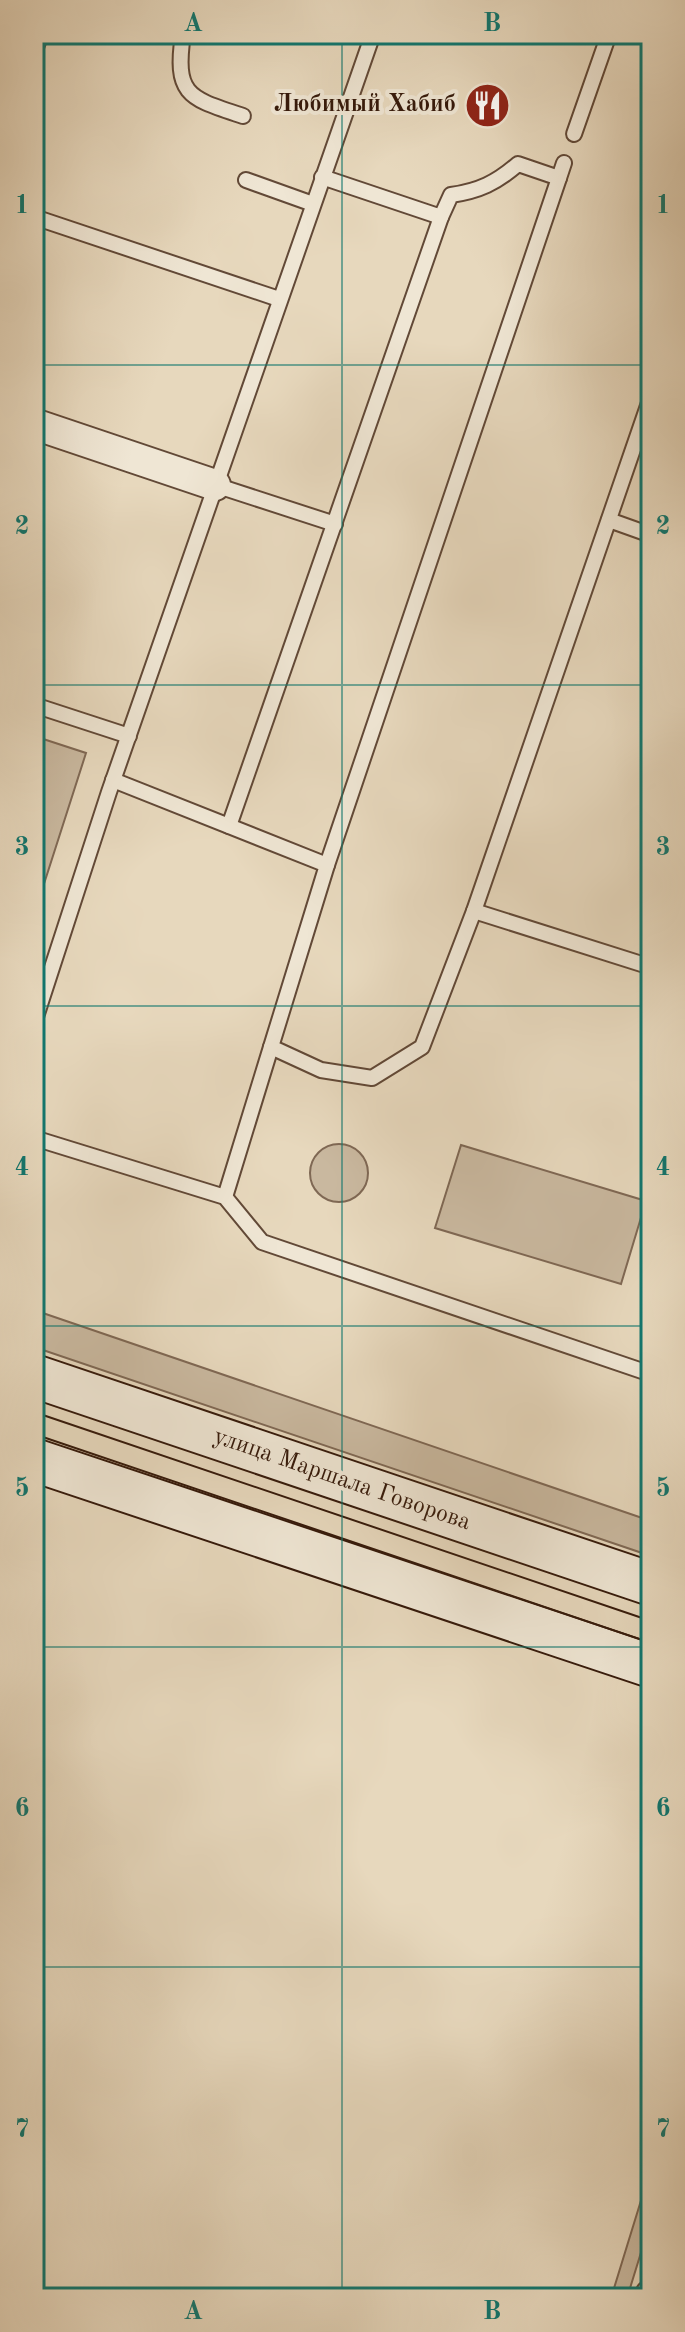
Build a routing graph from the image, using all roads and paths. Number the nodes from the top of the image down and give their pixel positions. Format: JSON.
{"nodes":[{"id":1,"x":41,"y":34,"type":"edge"},
{"id":2,"x":183,"y":34,"type":"edge"},
{"id":3,"x":373,"y":34,"type":"edge"},
{"id":4,"x":609,"y":34,"type":"edge"},
{"id":5,"x":34,"y":53,"type":"edge"},
{"id":6,"x":243,"y":116,"type":"dead end"},
{"id":7,"x":574,"y":134,"type":"dead end"},
{"id":8,"x":564,"y":163,"type":"dead end"},
{"id":9,"x":322,"y":177,"type":"junction"},
{"id":10,"x":559,"y":178,"type":"junction"},
{"id":11,"x":246,"y":180,"type":"dead end"},
{"id":12,"x":313,"y":204,"type":"junction"},
{"id":13,"x":34,"y":217,"type":"edge"},
{"id":14,"x":441,"y":217,"type":"junction"},
{"id":15,"x":279,"y":299,"type":"junction"},
{"id":16,"x":651,"y":397,"type":"edge"},
{"id":17,"x":648,"y":416,"type":"edge"},
{"id":18,"x":34,"y":424,"type":"edge"},
{"id":19,"x":215,"y":485,"type":"junction"},
{"id":20,"x":609,"y":520,"type":"junction"},
{"id":21,"x":335,"y":524,"type":"junction"},
{"id":22,"x":651,"y":535,"type":"edge"},
{"id":23,"x":34,"y":705,"type":"edge"},
{"id":24,"x":129,"y":736,"type":"junction"},
{"id":25,"x":113,"y":780,"type":"junction"},
{"id":26,"x":229,"y":826,"type":"junction"},
{"id":27,"x":327,"y":865,"type":"junction"},
{"id":28,"x":474,"y":911,"type":"junction"},
{"id":29,"x":651,"y":967,"type":"edge"},
{"id":30,"x":34,"y":1023,"type":"edge"},
{"id":31,"x":271,"y":1047,"type":"junction"},
{"id":32,"x":34,"y":1138,"type":"edge"},
{"id":33,"x":225,"y":1197,"type":"junction"},
{"id":34,"x":651,"y":1374,"type":"edge"},
{"id":35,"x":34,"y":1376,"type":"edge"},
{"id":36,"x":34,"y":1460,"type":"edge"},
{"id":37,"x":651,"y":1584,"type":"edge"},
{"id":38,"x":651,"y":1666,"type":"edge"}],
"edges":[{"from":1,"to":5,"type":"lane"},
{"from":2,"to":6,"type":"lane"},
{"from":3,"to":9,"type":"lane"},
{"from":4,"to":7,"type":"lane"},
{"from":8,"to":10,"type":"lane"},
{"from":9,"to":12,"type":"lane"},
{"from":9,"to":14,"type":"lane"},
{"from":10,"to":14,"type":"lane"},
{"from":10,"to":27,"type":"lane"},
{"from":11,"to":12,"type":"lane"},
{"from":12,"to":15,"type":"lane"},
{"from":13,"to":15,"type":"lane"},
{"from":14,"to":21,"type":"lane"},
{"from":15,"to":19,"type":"lane"},
{"from":16,"to":17,"type":"lane"},
{"from":17,"to":20,"type":"lane"},
{"from":18,"to":19,"type":"street"},
{"from":19,"to":21,"type":"lane"},
{"from":19,"to":24,"type":"lane"},
{"from":20,"to":22,"type":"lane"},
{"from":20,"to":28,"type":"lane"},
{"from":21,"to":26,"type":"lane"},
{"from":23,"to":24,"type":"lane"},
{"from":24,"to":25,"type":"lane"},
{"from":25,"to":26,"type":"lane"},
{"from":25,"to":30,"type":"lane"},
{"from":26,"to":27,"type":"lane"},
{"from":27,"to":31,"type":"lane"},
{"from":28,"to":29,"type":"lane"},
{"from":28,"to":31,"type":"lane"},
{"from":31,"to":33,"type":"lane"},
{"from":32,"to":33,"type":"lane"},
{"from":33,"to":34,"type":"lane"},
{"from":35,"to":37,"type":"main road","name":"улица Маршала Говорова"},
{"from":36,"to":38,"type":"main road"}]}
